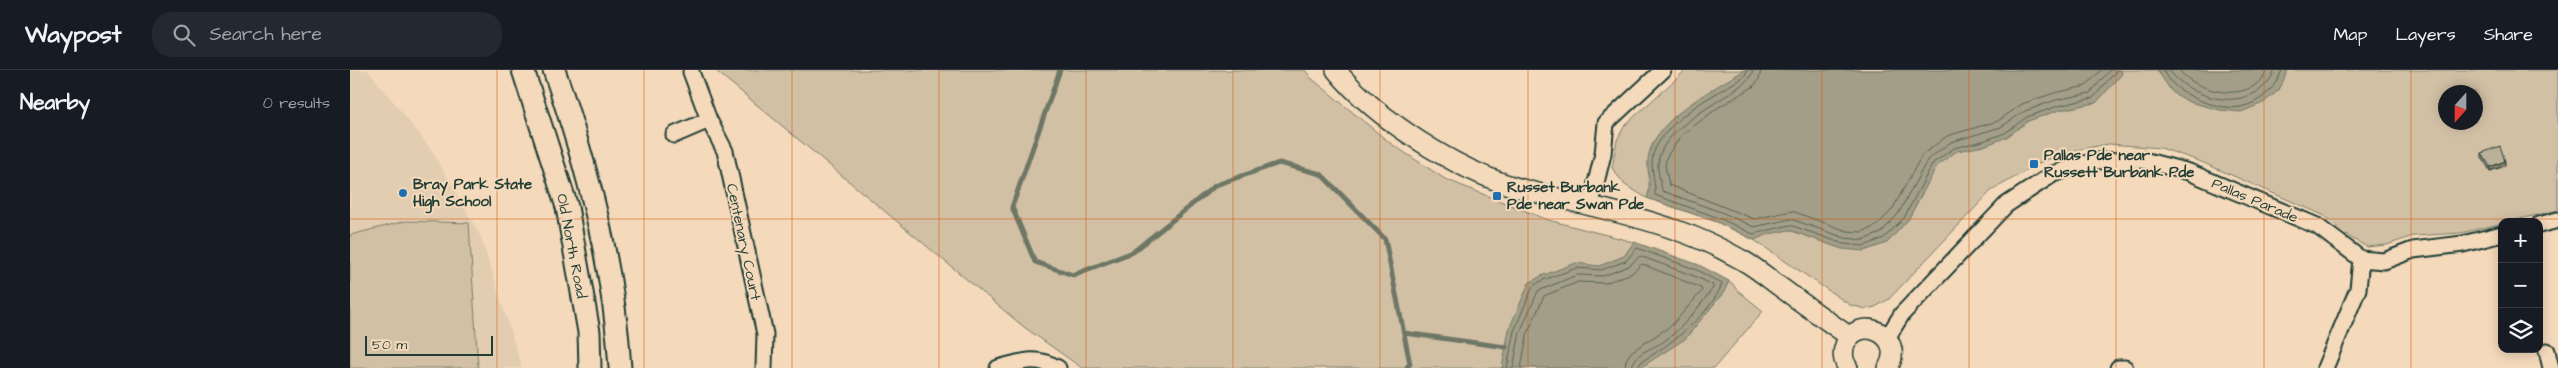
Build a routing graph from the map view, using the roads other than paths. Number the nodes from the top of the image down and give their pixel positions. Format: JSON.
{"nodes":[{"id":1,"x":524,"y":70,"type":"edge"},
{"id":2,"x":554,"y":70,"type":"edge"},
{"id":3,"x":1336,"y":70,"type":"edge"},
{"id":4,"x":1662,"y":70,"type":"edge"},
{"id":5,"x":691,"y":72,"type":"dead end"},
{"id":6,"x":709,"y":120,"type":"junction"},
{"id":7,"x":674,"y":135,"type":"dead end"},
{"id":8,"x":1590,"y":207,"type":"junction"},
{"id":9,"x":2558,"y":220,"type":"edge"},
{"id":10,"x":2543,"y":224,"type":"edge"},
{"id":11,"x":2498,"y":235,"type":"edge"},
{"id":12,"x":2361,"y":259,"type":"junction"},
{"id":13,"x":1850,"y":337,"type":"junction"},
{"id":14,"x":1887,"y":338,"type":"junction"},
{"id":15,"x":2547,"y":351,"type":"dead end"},
{"id":16,"x":590,"y":368,"type":"edge"},
{"id":17,"x":620,"y":368,"type":"edge"},
{"id":18,"x":764,"y":368,"type":"edge"},
{"id":19,"x":998,"y":368,"type":"edge"},
{"id":20,"x":1058,"y":368,"type":"edge"},
{"id":21,"x":1848,"y":368,"type":"edge"},
{"id":22,"x":1888,"y":368,"type":"edge"},
{"id":23,"x":2118,"y":368,"type":"edge"},
{"id":24,"x":2125,"y":368,"type":"edge"},
{"id":25,"x":2325,"y":368,"type":"edge"},
{"id":26,"x":2551,"y":368,"type":"edge"}],
"edges":[{"from":1,"to":16,"type":"main road","name":"Old North Road"},
{"from":2,"to":17,"type":"main road","name":"Old North Road"},
{"from":3,"to":8,"type":"street"},
{"from":4,"to":8,"type":"street"},
{"from":5,"to":6,"type":"street","name":"Centenary Court"},
{"from":6,"to":7,"type":"street"},
{"from":6,"to":18,"type":"street","name":"Centenary Court"},
{"from":8,"to":13,"type":"street"},
{"from":9,"to":10,"type":"street"},
{"from":11,"to":12,"type":"street"},
{"from":12,"to":14,"type":"street","name":"Pallas Parade"},
{"from":12,"to":25,"type":"street"},
{"from":13,"to":14,"type":"street"},
{"from":13,"to":21,"type":"street"},
{"from":14,"to":22,"type":"street"},
{"from":15,"to":26,"type":"street"},
{"from":19,"to":20,"type":"street"},
{"from":23,"to":24,"type":"street"}]}
